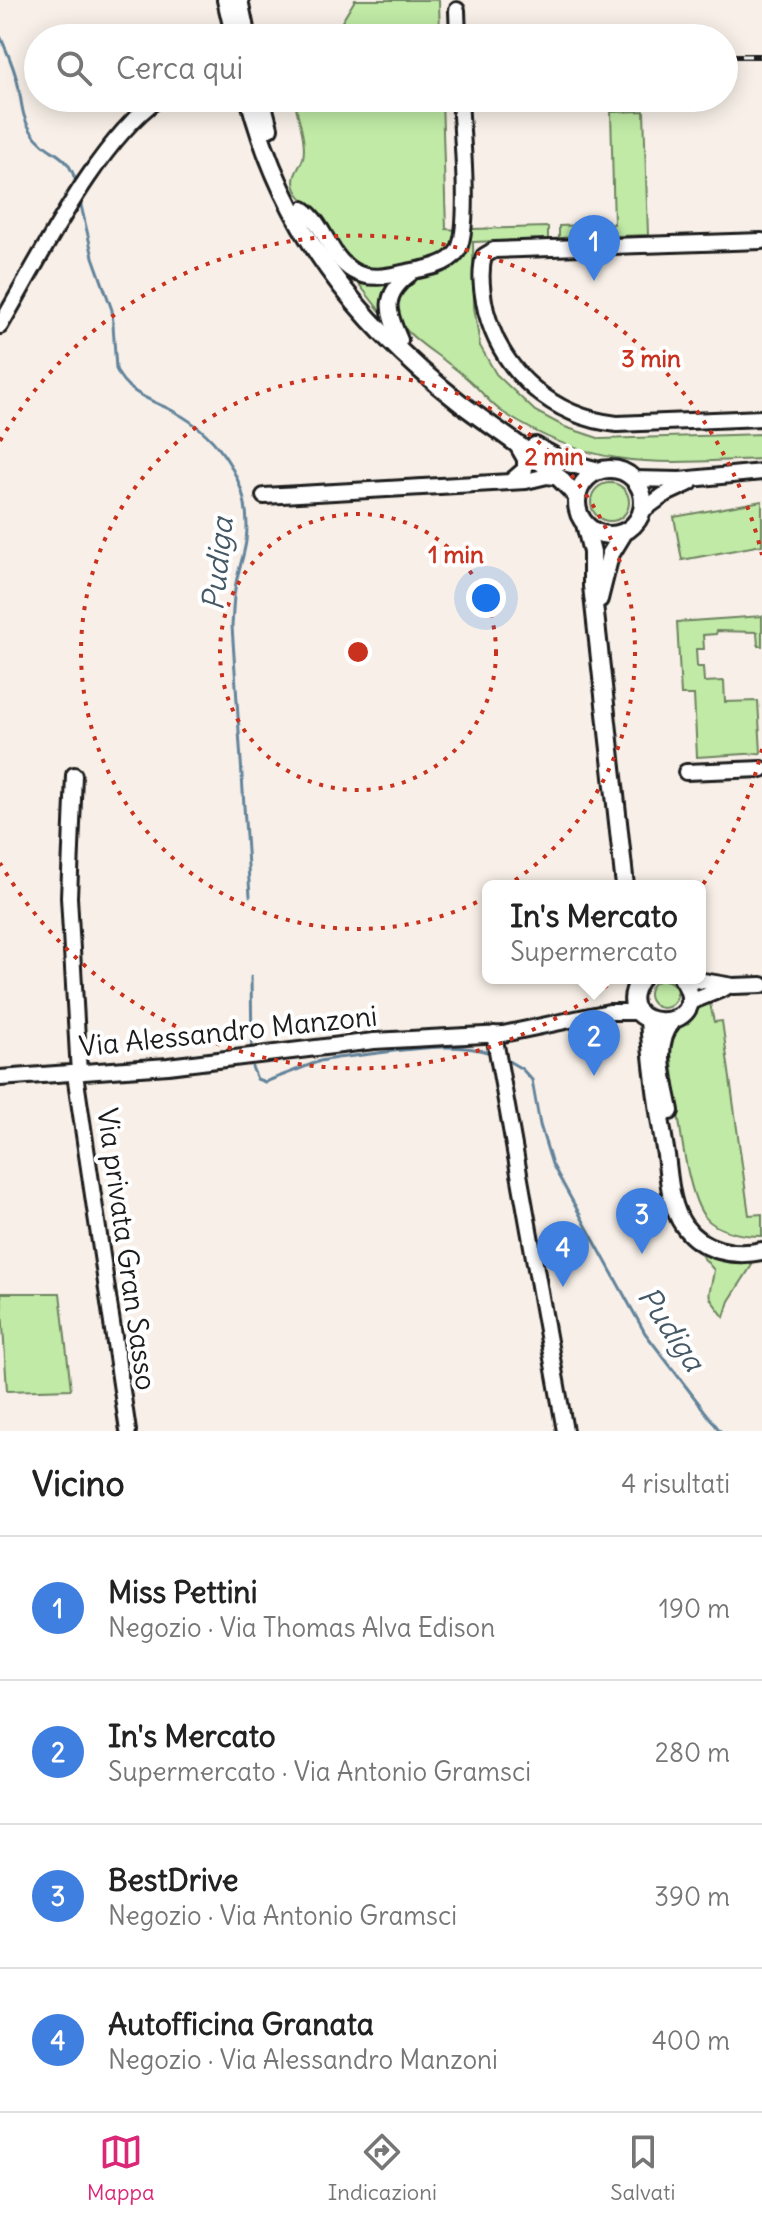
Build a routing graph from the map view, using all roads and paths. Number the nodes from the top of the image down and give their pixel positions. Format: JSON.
{"nodes":[{"id":1,"x":226,"y":0,"type":"edge"},
{"id":2,"x":239,"y":0,"type":"edge"},
{"id":3,"x":457,"y":10,"type":"dead end"},
{"id":4,"x":232,"y":24,"type":"edge"},
{"id":5,"x":244,"y":24,"type":"edge"},
{"id":6,"x":458,"y":24,"type":"edge"},
{"id":7,"x":145,"y":112,"type":"edge"},
{"id":8,"x":254,"y":112,"type":"edge"},
{"id":9,"x":265,"y":112,"type":"edge"},
{"id":10,"x":460,"y":112,"type":"edge"},
{"id":11,"x":303,"y":209,"type":"junction"},
{"id":12,"x":762,"y":241,"type":"edge"},
{"id":13,"x":414,"y":271,"type":"junction"},
{"id":14,"x":0,"y":326,"type":"edge"},
{"id":15,"x":400,"y":340,"type":"junction"},
{"id":16,"x":762,"y":418,"type":"edge"},
{"id":17,"x":517,"y":445,"type":"junction"},
{"id":18,"x":599,"y":471,"type":"junction"},
{"id":19,"x":762,"y":472,"type":"edge"},
{"id":20,"x":561,"y":478,"type":"junction"},
{"id":21,"x":705,"y":478,"type":"junction"},
{"id":22,"x":633,"y":479,"type":"junction"},
{"id":23,"x":511,"y":482,"type":"junction"},
{"id":24,"x":264,"y":496,"type":"dead end"},
{"id":25,"x":577,"y":497,"type":"junction"},
{"id":26,"x":642,"y":511,"type":"junction"},
{"id":27,"x":585,"y":524,"type":"junction"},
{"id":28,"x":624,"y":532,"type":"junction"},
{"id":29,"x":596,"y":612,"type":"junction"},
{"id":30,"x":762,"y":769,"type":"edge"},
{"id":31,"x":686,"y":772,"type":"dead end"},
{"id":32,"x":74,"y":775,"type":"dead end"},
{"id":33,"x":617,"y":803,"type":"junction"},
{"id":34,"x":624,"y":880,"type":"edge"},
{"id":35,"x":631,"y":880,"type":"edge"},
{"id":36,"x":706,"y":982,"type":"edge"},
{"id":37,"x":686,"y":984,"type":"edge"},
{"id":38,"x":762,"y":985,"type":"edge"},
{"id":39,"x":638,"y":986,"type":"edge"},
{"id":40,"x":733,"y":986,"type":"junction"},
{"id":41,"x":688,"y":1003,"type":"junction"},
{"id":42,"x":609,"y":1012,"type":"junction"},
{"id":43,"x":644,"y":1016,"type":"junction"},
{"id":44,"x":673,"y":1020,"type":"junction"},
{"id":45,"x":496,"y":1045,"type":"junction"},
{"id":46,"x":77,"y":1074,"type":"junction"},
{"id":47,"x":0,"y":1078,"type":"edge"},
{"id":48,"x":762,"y":1250,"type":"edge"},
{"id":49,"x":128,"y":1431,"type":"edge"},
{"id":50,"x":565,"y":1431,"type":"edge"}],
"edges":[{"from":1,"to":4,"type":"street"},
{"from":2,"to":5,"type":"street"},
{"from":3,"to":6,"type":"street"},
{"from":7,"to":14,"type":"street"},
{"from":8,"to":17,"type":"street"},
{"from":9,"to":11,"type":"street"},
{"from":10,"to":13,"type":"street"},
{"from":11,"to":13,"type":"street"},
{"from":11,"to":15,"type":"street"},
{"from":12,"to":16,"type":"street"},
{"from":13,"to":15,"type":"street"},
{"from":15,"to":18,"type":"street"},
{"from":17,"to":20,"type":"street"},
{"from":17,"to":23,"type":"street"},
{"from":18,"to":22,"type":"street"},
{"from":18,"to":25,"type":"street"},
{"from":19,"to":21,"type":"street"},
{"from":20,"to":23,"type":"street"},
{"from":20,"to":25,"type":"street"},
{"from":21,"to":22,"type":"street"},
{"from":21,"to":26,"type":"street"},
{"from":22,"to":26,"type":"street"},
{"from":23,"to":24,"type":"street"},
{"from":25,"to":27,"type":"street"},
{"from":26,"to":28,"type":"street"},
{"from":27,"to":28,"type":"street"},
{"from":27,"to":29,"type":"street"},
{"from":28,"to":29,"type":"street"},
{"from":29,"to":33,"type":"street"},
{"from":30,"to":31,"type":"street"},
{"from":32,"to":46,"type":"street","name":"Via privata Gran Sasso"},
{"from":33,"to":34,"type":"street"},
{"from":33,"to":35,"type":"street"},
{"from":36,"to":40,"type":"street"},
{"from":37,"to":41,"type":"street"},
{"from":38,"to":40,"type":"street"},
{"from":39,"to":42,"type":"street"},
{"from":39,"to":43,"type":"street"},
{"from":40,"to":41,"type":"street"},
{"from":41,"to":44,"type":"street"},
{"from":42,"to":43,"type":"street"},
{"from":42,"to":45,"type":"street","name":"Via Alessandro Manzoni"},
{"from":43,"to":44,"type":"street"},
{"from":43,"to":48,"type":"street"},
{"from":44,"to":48,"type":"street"},
{"from":45,"to":46,"type":"street","name":"Via Alessandro Manzoni"},
{"from":45,"to":50,"type":"street"},
{"from":46,"to":47,"type":"street","name":"Via Alessandro Manzoni"},
{"from":46,"to":49,"type":"street","name":"Via privata Gran Sasso"}]}
